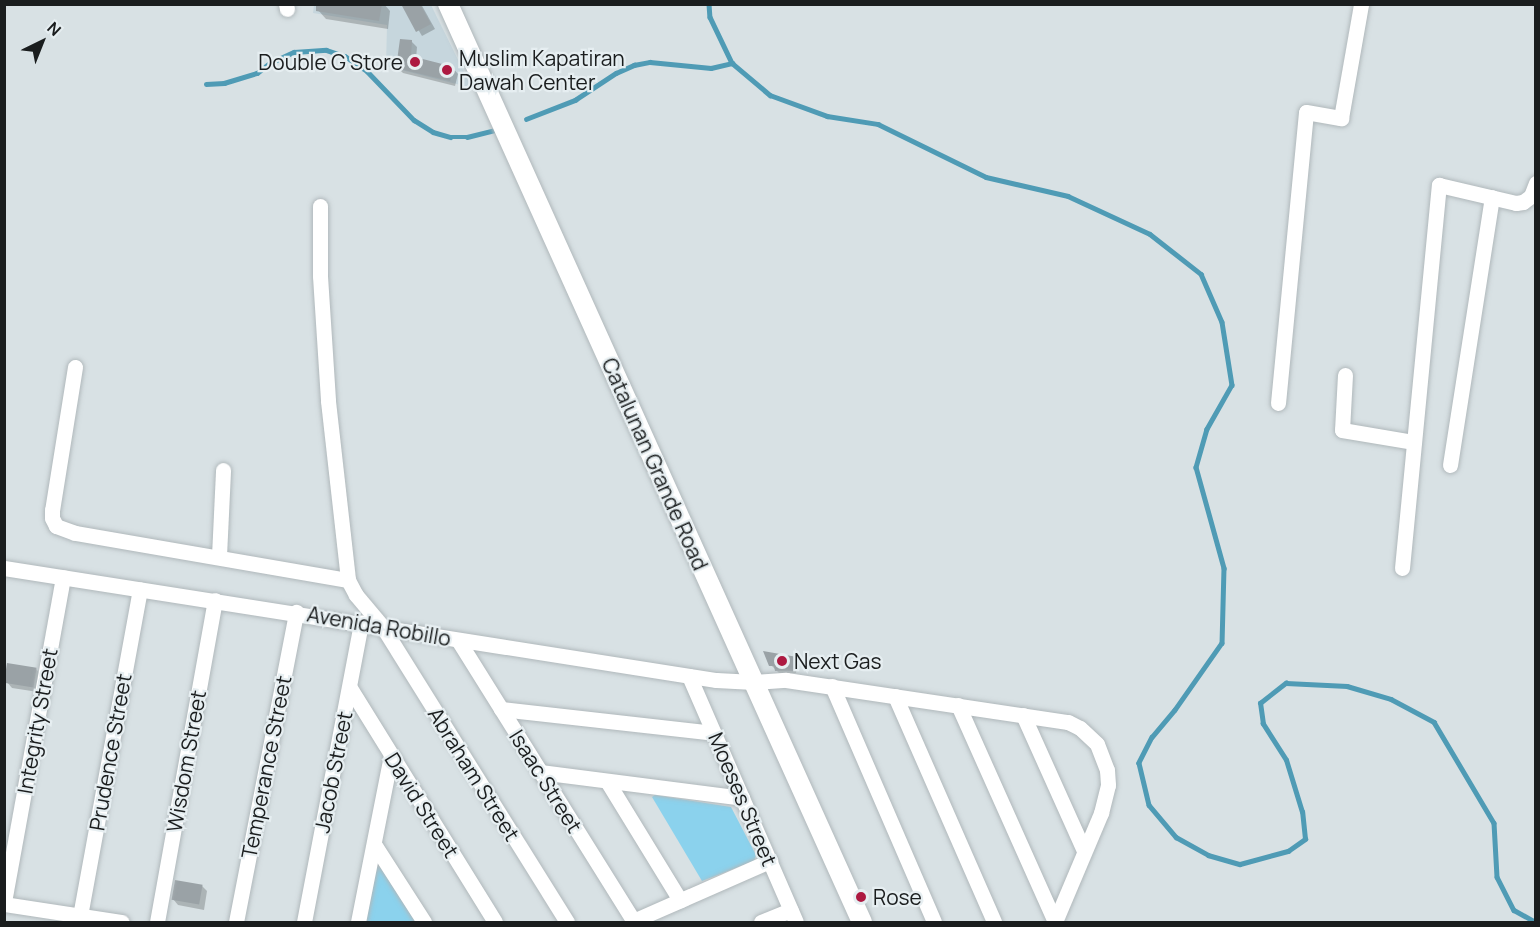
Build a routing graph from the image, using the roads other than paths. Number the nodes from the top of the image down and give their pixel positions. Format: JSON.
{"nodes":[{"id":1,"x":448,"y":4,"type":"edge"},
{"id":2,"x":1361,"y":4,"type":"edge"},
{"id":3,"x":1536,"y":183,"type":"edge"},
{"id":4,"x":1492,"y":197,"type":"junction"},
{"id":5,"x":320,"y":206,"type":"dead end"},
{"id":6,"x":75,"y":367,"type":"dead end"},
{"id":7,"x":1345,"y":375,"type":"dead end"},
{"id":8,"x":1278,"y":403,"type":"dead end"},
{"id":9,"x":1414,"y":442,"type":"junction"},
{"id":10,"x":1450,"y":465,"type":"dead end"},
{"id":11,"x":223,"y":471,"type":"dead end"},
{"id":12,"x":219,"y":556,"type":"junction"},
{"id":13,"x":4,"y":568,"type":"edge"},
{"id":14,"x":1402,"y":568,"type":"dead end"},
{"id":15,"x":63,"y":577,"type":"junction"},
{"id":16,"x":348,"y":580,"type":"junction"},
{"id":17,"x":140,"y":589,"type":"junction"},
{"id":18,"x":215,"y":600,"type":"junction"},
{"id":19,"x":296,"y":612,"type":"junction"},
{"id":20,"x":361,"y":622,"type":"junction"},
{"id":21,"x":382,"y":626,"type":"junction"},
{"id":22,"x":458,"y":640,"type":"junction"},
{"id":23,"x":689,"y":676,"type":"junction"},
{"id":24,"x":754,"y":682,"type":"junction"},
{"id":25,"x":832,"y":686,"type":"junction"},
{"id":26,"x":350,"y":688,"type":"junction"},
{"id":27,"x":895,"y":696,"type":"junction"},
{"id":28,"x":958,"y":705,"type":"junction"},
{"id":29,"x":501,"y":709,"type":"junction"},
{"id":30,"x":1023,"y":715,"type":"junction"},
{"id":31,"x":714,"y":733,"type":"junction"},
{"id":32,"x":391,"y":755,"type":"junction"},
{"id":33,"x":540,"y":772,"type":"junction"},
{"id":34,"x":607,"y":781,"type":"junction"},
{"id":35,"x":742,"y":798,"type":"junction"},
{"id":36,"x":374,"y":844,"type":"junction"},
{"id":37,"x":1084,"y":851,"type":"junction"},
{"id":38,"x":770,"y":861,"type":"junction"},
{"id":39,"x":680,"y":900,"type":"junction"},
{"id":40,"x":4,"y":903,"type":"edge"},
{"id":41,"x":80,"y":916,"type":"junction"},
{"id":42,"x":793,"y":916,"type":"edge"},
{"id":43,"x":122,"y":922,"type":"edge"},
{"id":44,"x":157,"y":922,"type":"edge"},
{"id":45,"x":236,"y":922,"type":"edge"},
{"id":46,"x":304,"y":922,"type":"edge"},
{"id":47,"x":358,"y":922,"type":"edge"},
{"id":48,"x":424,"y":922,"type":"edge"},
{"id":49,"x":495,"y":922,"type":"edge"},
{"id":50,"x":567,"y":922,"type":"edge"},
{"id":51,"x":633,"y":922,"type":"edge"},
{"id":52,"x":761,"y":922,"type":"edge"},
{"id":53,"x":862,"y":922,"type":"edge"},
{"id":54,"x":934,"y":922,"type":"edge"},
{"id":55,"x":994,"y":922,"type":"edge"},
{"id":56,"x":1055,"y":922,"type":"edge"}],
"edges":[{"from":1,"to":24,"type":"main road","name":"Catalunan Grande Road"},
{"from":2,"to":8,"type":"street"},
{"from":3,"to":4,"type":"street"},
{"from":4,"to":9,"type":"street"},
{"from":4,"to":10,"type":"street"},
{"from":5,"to":16,"type":"street"},
{"from":6,"to":12,"type":"street"},
{"from":7,"to":9,"type":"street"},
{"from":9,"to":14,"type":"street"},
{"from":11,"to":12,"type":"street"},
{"from":12,"to":16,"type":"street"},
{"from":13,"to":15,"type":"street","name":"Avenida Robillo"},
{"from":15,"to":17,"type":"street","name":"Avenida Robillo"},
{"from":15,"to":40,"type":"street","name":"Integrity Street"},
{"from":16,"to":21,"type":"street","name":"Abraham Street"},
{"from":17,"to":18,"type":"street","name":"Avenida Robillo"},
{"from":17,"to":41,"type":"street","name":"Prudence Street"},
{"from":18,"to":19,"type":"street","name":"Avenida Robillo"},
{"from":18,"to":44,"type":"street","name":"Wisdom Street"},
{"from":19,"to":20,"type":"street","name":"Avenida Robillo"},
{"from":19,"to":45,"type":"street","name":"Temperance Street"},
{"from":20,"to":21,"type":"street","name":"Avenida Robillo"},
{"from":20,"to":26,"type":"street","name":"Jacob Street"},
{"from":21,"to":22,"type":"street","name":"Avenida Robillo"},
{"from":21,"to":50,"type":"street","name":"Abraham Street"},
{"from":22,"to":23,"type":"street","name":"Avenida Robillo"},
{"from":22,"to":29,"type":"street","name":"Isaac Street"},
{"from":23,"to":24,"type":"street","name":"Avenida Robillo"},
{"from":23,"to":31,"type":"street","name":"Moeses Street"},
{"from":24,"to":25,"type":"street","name":"Avenida Robillo"},
{"from":24,"to":53,"type":"main road","name":"Catalunan Grande Road"},
{"from":25,"to":27,"type":"street","name":"Avenida Robillo"},
{"from":25,"to":54,"type":"street"},
{"from":26,"to":32,"type":"street","name":"David Street"},
{"from":26,"to":46,"type":"street","name":"Jacob Street"},
{"from":27,"to":28,"type":"street","name":"Avenida Robillo"},
{"from":27,"to":55,"type":"street"},
{"from":28,"to":30,"type":"street","name":"Avenida Robillo"},
{"from":28,"to":56,"type":"street"},
{"from":29,"to":31,"type":"street"},
{"from":29,"to":33,"type":"street","name":"Isaac Street"},
{"from":30,"to":37,"type":"street"},
{"from":30,"to":37,"type":"street","name":"Avenida Robillo"},
{"from":31,"to":35,"type":"street","name":"Moeses Street"},
{"from":32,"to":36,"type":"street"},
{"from":32,"to":49,"type":"street","name":"David Street"},
{"from":33,"to":34,"type":"street"},
{"from":33,"to":51,"type":"street","name":"Isaac Street"},
{"from":34,"to":35,"type":"street"},
{"from":34,"to":39,"type":"street"},
{"from":35,"to":38,"type":"street","name":"Moeses Street"},
{"from":36,"to":47,"type":"street"},
{"from":36,"to":48,"type":"street"},
{"from":37,"to":56,"type":"street","name":"Avenida Robillo"},
{"from":38,"to":39,"type":"street"},
{"from":38,"to":42,"type":"street","name":"Moeses Street"},
{"from":39,"to":51,"type":"street"},
{"from":40,"to":41,"type":"street"},
{"from":41,"to":43,"type":"street"},
{"from":42,"to":52,"type":"street"}]}
